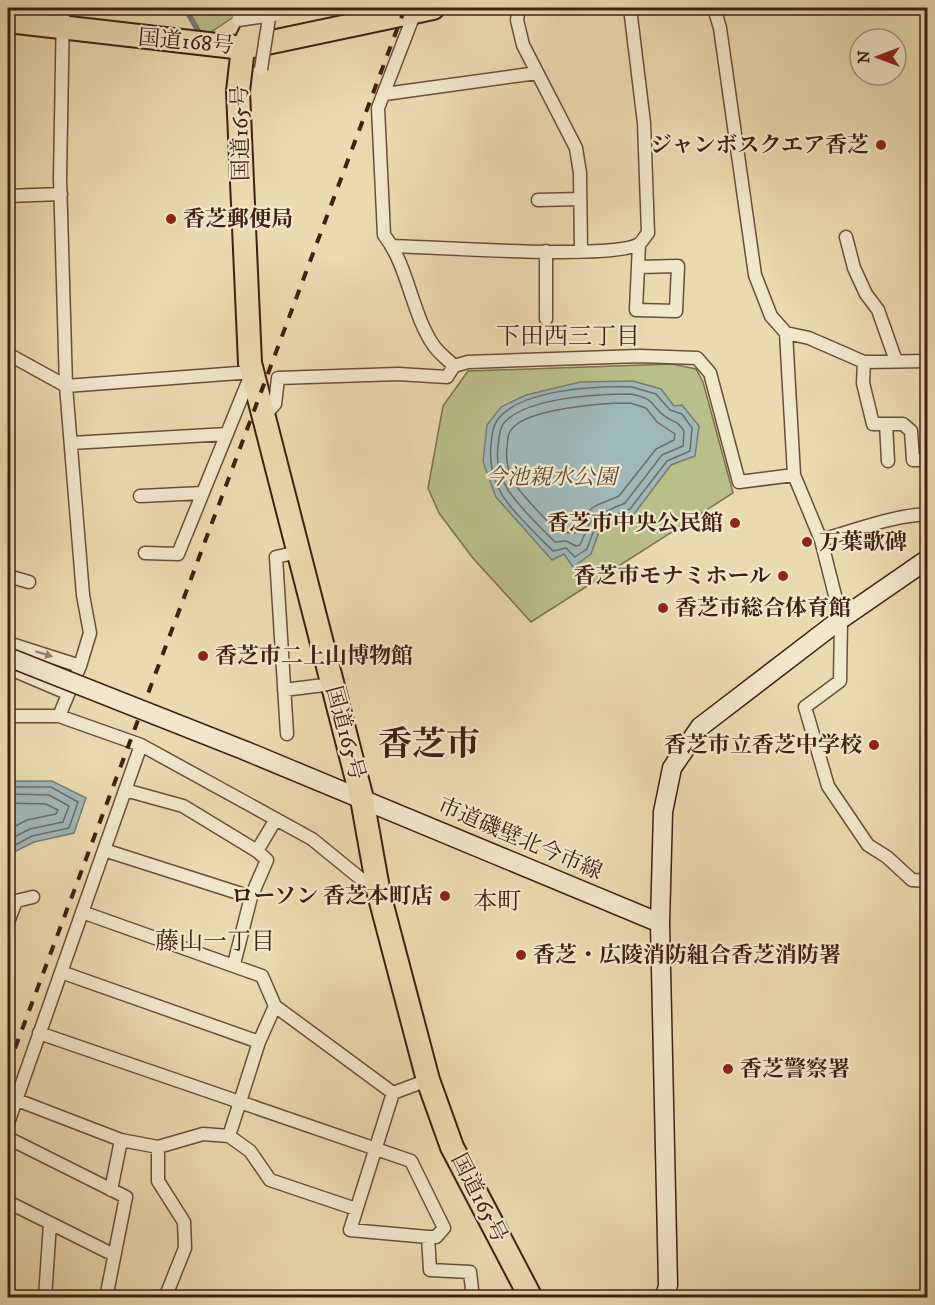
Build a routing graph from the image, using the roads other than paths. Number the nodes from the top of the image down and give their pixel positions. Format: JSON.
{"nodes":[{"id":1,"x":519,"y":8,"type":"edge"},
{"id":2,"x":630,"y":8,"type":"edge"},
{"id":3,"x":714,"y":8,"type":"edge"},
{"id":4,"x":424,"y":10,"type":"edge"},
{"id":5,"x":270,"y":12,"type":"edge"},
{"id":6,"x":62,"y":18,"type":"edge"},
{"id":7,"x":238,"y":20,"type":"dead end"},
{"id":8,"x":8,"y":21,"type":"edge"},
{"id":9,"x":309,"y":33,"type":"junction"},
{"id":10,"x":243,"y":48,"type":"junction"},
{"id":11,"x":261,"y":69,"type":"dead end"},
{"id":12,"x":537,"y":73,"type":"junction"},
{"id":13,"x":385,"y":94,"type":"junction"},
{"id":14,"x":61,"y":194,"type":"junction"},
{"id":15,"x":8,"y":196,"type":"edge"},
{"id":16,"x":538,"y":200,"type":"dead end"},
{"id":17,"x":580,"y":200,"type":"junction"},
{"id":18,"x":846,"y":237,"type":"dead end"},
{"id":19,"x":639,"y":244,"type":"junction"},
{"id":20,"x":392,"y":246,"type":"junction"},
{"id":21,"x":546,"y":250,"type":"junction"},
{"id":22,"x":581,"y":251,"type":"junction"},
{"id":23,"x":638,"y":267,"type":"junction"},
{"id":24,"x":546,"y":319,"type":"dead end"},
{"id":25,"x":786,"y":333,"type":"junction"},
{"id":26,"x":8,"y":354,"type":"edge"},
{"id":27,"x":896,"y":361,"type":"junction"},
{"id":28,"x":927,"y":361,"type":"edge"},
{"id":29,"x":864,"y":362,"type":"junction"},
{"id":30,"x":454,"y":366,"type":"junction"},
{"id":31,"x":252,"y":372,"type":"junction"},
{"id":32,"x":66,"y":386,"type":"junction"},
{"id":33,"x":264,"y":416,"type":"junction"},
{"id":34,"x":886,"y":424,"type":"junction"},
{"id":35,"x":227,"y":434,"type":"junction"},
{"id":36,"x":71,"y":443,"type":"junction"},
{"id":37,"x":927,"y":460,"type":"edge"},
{"id":38,"x":888,"y":461,"type":"dead end"},
{"id":39,"x":794,"y":475,"type":"junction"},
{"id":40,"x":202,"y":493,"type":"junction"},
{"id":41,"x":140,"y":496,"type":"dead end"},
{"id":42,"x":927,"y":514,"type":"edge"},
{"id":43,"x":821,"y":540,"type":"junction"},
{"id":44,"x":298,"y":552,"type":"junction"},
{"id":45,"x":145,"y":553,"type":"dead end"},
{"id":46,"x":927,"y":559,"type":"edge"},
{"id":47,"x":8,"y":576,"type":"edge"},
{"id":48,"x":29,"y":582,"type":"dead end"},
{"id":49,"x":842,"y":620,"type":"junction"},
{"id":50,"x":8,"y":643,"type":"edge"},
{"id":51,"x":8,"y":657,"type":"edge"},
{"id":52,"x":80,"y":666,"type":"junction"},
{"id":53,"x":8,"y":668,"type":"edge"},
{"id":54,"x":332,"y":684,"type":"junction"},
{"id":55,"x":284,"y":690,"type":"junction"},
{"id":56,"x":67,"y":693,"type":"junction"},
{"id":57,"x":8,"y":716,"type":"edge"},
{"id":58,"x":59,"y":716,"type":"junction"},
{"id":59,"x":287,"y":734,"type":"dead end"},
{"id":60,"x":141,"y":745,"type":"junction"},
{"id":61,"x":125,"y":790,"type":"junction"},
{"id":62,"x":362,"y":799,"type":"junction"},
{"id":63,"x":276,"y":819,"type":"junction"},
{"id":64,"x":104,"y":850,"type":"junction"},
{"id":65,"x":257,"y":851,"type":"junction"},
{"id":66,"x":927,"y":881,"type":"edge"},
{"id":67,"x":379,"y":894,"type":"junction"},
{"id":68,"x":33,"y":897,"type":"dead end"},
{"id":69,"x":251,"y":897,"type":"junction"},
{"id":70,"x":82,"y":912,"type":"junction"},
{"id":71,"x":8,"y":922,"type":"edge"},
{"id":72,"x":660,"y":923,"type":"junction"},
{"id":73,"x":234,"y":964,"type":"junction"},
{"id":74,"x":61,"y":972,"type":"junction"},
{"id":75,"x":275,"y":1006,"type":"junction"},
{"id":76,"x":39,"y":1033,"type":"junction"},
{"id":77,"x":259,"y":1042,"type":"junction"},
{"id":78,"x":429,"y":1080,"type":"junction"},
{"id":79,"x":393,"y":1093,"type":"junction"},
{"id":80,"x":17,"y":1100,"type":"junction"},
{"id":81,"x":239,"y":1104,"type":"junction"},
{"id":82,"x":8,"y":1123,"type":"edge"},
{"id":83,"x":229,"y":1136,"type":"junction"},
{"id":84,"x":8,"y":1138,"type":"edge"},
{"id":85,"x":121,"y":1140,"type":"junction"},
{"id":86,"x":158,"y":1147,"type":"junction"},
{"id":87,"x":374,"y":1147,"type":"junction"},
{"id":88,"x":111,"y":1190,"type":"junction"},
{"id":89,"x":8,"y":1202,"type":"edge"},
{"id":90,"x":356,"y":1209,"type":"junction"},
{"id":91,"x":50,"y":1223,"type":"junction"},
{"id":92,"x":428,"y":1237,"type":"junction"},
{"id":93,"x":114,"y":1255,"type":"junction"},
{"id":94,"x":45,"y":1298,"type":"edge"},
{"id":95,"x":106,"y":1298,"type":"edge"},
{"id":96,"x":165,"y":1298,"type":"edge"},
{"id":97,"x":473,"y":1298,"type":"edge"},
{"id":98,"x":531,"y":1298,"type":"edge"},
{"id":99,"x":665,"y":1298,"type":"edge"}],
"edges":[{"from":1,"to":12,"type":"street"},
{"from":2,"to":19,"type":"street"},
{"from":3,"to":25,"type":"street"},
{"from":4,"to":9,"type":"highway","name":"国道168号"},
{"from":4,"to":13,"type":"street"},
{"from":5,"to":7,"type":"street","bridge":true},
{"from":5,"to":9,"type":"highway"},
{"from":5,"to":10,"type":"highway","name":"国道165号"},
{"from":5,"to":11,"type":"street","bridge":true},
{"from":6,"to":8,"type":"highway","name":"国道168号"},
{"from":6,"to":10,"type":"highway","name":"国道168号"},
{"from":6,"to":14,"type":"street"},
{"from":9,"to":10,"type":"highway","name":"国道168号"},
{"from":10,"to":31,"type":"highway","name":"国道165号"},
{"from":12,"to":13,"type":"street"},
{"from":12,"to":17,"type":"street"},
{"from":13,"to":20,"type":"street"},
{"from":14,"to":15,"type":"street"},
{"from":14,"to":32,"type":"street"},
{"from":16,"to":17,"type":"street"},
{"from":17,"to":22,"type":"street"},
{"from":18,"to":27,"type":"street"},
{"from":19,"to":22,"type":"street"},
{"from":19,"to":23,"type":"street"},
{"from":20,"to":21,"type":"street"},
{"from":20,"to":30,"type":"street"},
{"from":21,"to":22,"type":"street"},
{"from":21,"to":24,"type":"street"},
{"from":23,"to":23,"type":"street"},
{"from":25,"to":29,"type":"street"},
{"from":25,"to":39,"type":"street"},
{"from":26,"to":32,"type":"street"},
{"from":27,"to":28,"type":"street"},
{"from":27,"to":29,"type":"street"},
{"from":29,"to":34,"type":"street"},
{"from":30,"to":33,"type":"street"},
{"from":30,"to":39,"type":"street"},
{"from":31,"to":32,"type":"street"},
{"from":31,"to":33,"type":"highway","name":"国道165号"},
{"from":31,"to":35,"type":"street"},
{"from":32,"to":36,"type":"street"},
{"from":33,"to":44,"type":"highway","name":"国道165号"},
{"from":34,"to":37,"type":"street"},
{"from":34,"to":38,"type":"street"},
{"from":35,"to":36,"type":"street"},
{"from":35,"to":40,"type":"street"},
{"from":36,"to":52,"type":"street"},
{"from":39,"to":43,"type":"street"},
{"from":40,"to":41,"type":"street"},
{"from":40,"to":45,"type":"street"},
{"from":42,"to":43,"type":"street"},
{"from":43,"to":49,"type":"street"},
{"from":44,"to":54,"type":"highway","name":"国道165号"},
{"from":44,"to":55,"type":"street"},
{"from":46,"to":49,"type":"street"},
{"from":47,"to":48,"type":"street"},
{"from":49,"to":66,"type":"street"},
{"from":49,"to":72,"type":"street"},
{"from":50,"to":52,"type":"street","one_way":true},
{"from":51,"to":62,"type":"street","name":"市道磯壁北今市線","bridge":true},
{"from":52,"to":56,"type":"street"},
{"from":53,"to":56,"type":"street"},
{"from":54,"to":55,"type":"street"},
{"from":54,"to":62,"type":"highway","name":"国道165号"},
{"from":55,"to":59,"type":"street"},
{"from":56,"to":58,"type":"street"},
{"from":57,"to":58,"type":"street"},
{"from":58,"to":60,"type":"street"},
{"from":60,"to":61,"type":"street"},
{"from":60,"to":63,"type":"street"},
{"from":61,"to":64,"type":"street"},
{"from":61,"to":65,"type":"street"},
{"from":62,"to":67,"type":"highway","name":"国道165号"},
{"from":62,"to":72,"type":"street","name":"市道磯壁北今市線"},
{"from":63,"to":65,"type":"street"},
{"from":63,"to":67,"type":"street"},
{"from":64,"to":69,"type":"street"},
{"from":64,"to":70,"type":"street"},
{"from":65,"to":69,"type":"street"},
{"from":67,"to":78,"type":"highway","name":"国道165号"},
{"from":68,"to":71,"type":"street"},
{"from":69,"to":73,"type":"street"},
{"from":70,"to":73,"type":"street"},
{"from":70,"to":74,"type":"street"},
{"from":72,"to":99,"type":"street"},
{"from":73,"to":75,"type":"street"},
{"from":74,"to":76,"type":"street"},
{"from":74,"to":77,"type":"street"},
{"from":75,"to":77,"type":"street"},
{"from":75,"to":79,"type":"street"},
{"from":76,"to":80,"type":"street"},
{"from":76,"to":81,"type":"street"},
{"from":77,"to":81,"type":"street"},
{"from":78,"to":79,"type":"street"},
{"from":78,"to":98,"type":"highway","name":"国道165号"},
{"from":79,"to":87,"type":"street"},
{"from":80,"to":82,"type":"street"},
{"from":80,"to":85,"type":"street"},
{"from":81,"to":83,"type":"street"},
{"from":81,"to":87,"type":"street"},
{"from":83,"to":86,"type":"street"},
{"from":83,"to":90,"type":"street"},
{"from":84,"to":88,"type":"street"},
{"from":85,"to":86,"type":"street"},
{"from":85,"to":88,"type":"street"},
{"from":86,"to":96,"type":"street"},
{"from":87,"to":90,"type":"street"},
{"from":87,"to":92,"type":"street"},
{"from":88,"to":93,"type":"street"},
{"from":89,"to":91,"type":"street"},
{"from":90,"to":92,"type":"street"},
{"from":91,"to":93,"type":"street"},
{"from":91,"to":94,"type":"street"},
{"from":92,"to":97,"type":"street"},
{"from":93,"to":95,"type":"street"}]}
